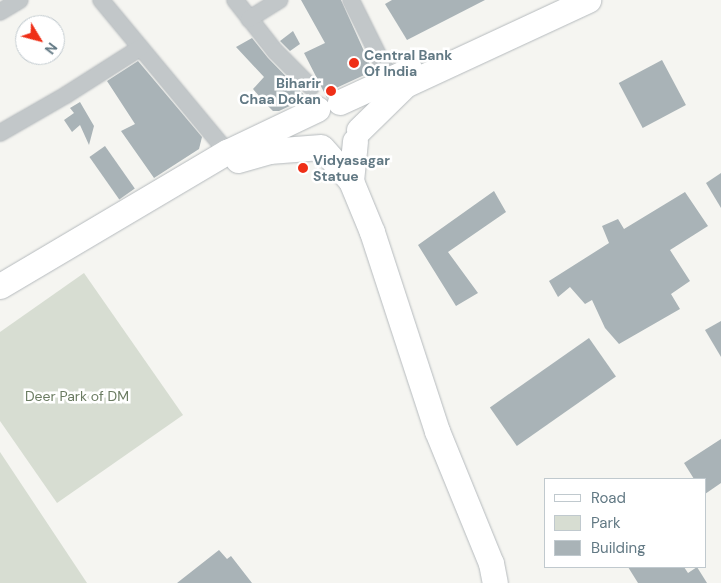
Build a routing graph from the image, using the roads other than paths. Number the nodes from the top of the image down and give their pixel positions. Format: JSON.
{"nodes":[{"id":1,"x":20,"y":0,"type":"edge"},
{"id":2,"x":101,"y":0,"type":"edge"},
{"id":3,"x":235,"y":0,"type":"edge"},
{"id":4,"x":280,"y":0,"type":"edge"},
{"id":5,"x":351,"y":0,"type":"edge"},
{"id":6,"x":557,"y":0,"type":"edge"},
{"id":7,"x":588,"y":0,"type":"edge"},
{"id":8,"x":0,"y":12,"type":"edge"},
{"id":9,"x":249,"y":19,"type":"junction"},
{"id":10,"x":140,"y":48,"type":"junction"},
{"id":11,"x":390,"y":79,"type":"junction"},
{"id":12,"x":323,"y":99,"type":"junction"},
{"id":13,"x":0,"y":133,"type":"edge"},
{"id":14,"x":357,"y":136,"type":"junction"},
{"id":15,"x":322,"y":148,"type":"junction"},
{"id":16,"x":227,"y":152,"type":"junction"},
{"id":17,"x":351,"y":181,"type":"junction"},
{"id":18,"x":0,"y":286,"type":"edge"},
{"id":19,"x":0,"y":302,"type":"edge"},
{"id":20,"x":493,"y":573,"type":"edge"},
{"id":21,"x":510,"y":583,"type":"edge"}],
"edges":[{"from":1,"to":8,"type":"street"},
{"from":2,"to":10,"type":"street"},
{"from":3,"to":9,"type":"street"},
{"from":4,"to":9,"type":"street"},
{"from":5,"to":11,"type":"street"},
{"from":6,"to":11,"type":"main road"},
{"from":7,"to":14,"type":"main road"},
{"from":9,"to":12,"type":"street"},
{"from":10,"to":13,"type":"street"},
{"from":10,"to":16,"type":"street"},
{"from":11,"to":12,"type":"main road"},
{"from":12,"to":14,"type":"main road"},
{"from":12,"to":15,"type":"main road"},
{"from":12,"to":16,"type":"main road"},
{"from":14,"to":15,"type":"main road"},
{"from":14,"to":17,"type":"main road"},
{"from":15,"to":17,"type":"main road"},
{"from":15,"to":19,"type":"main road"},
{"from":16,"to":18,"type":"main road"},
{"from":17,"to":20,"type":"main road"},
{"from":20,"to":21,"type":"street"}]}
